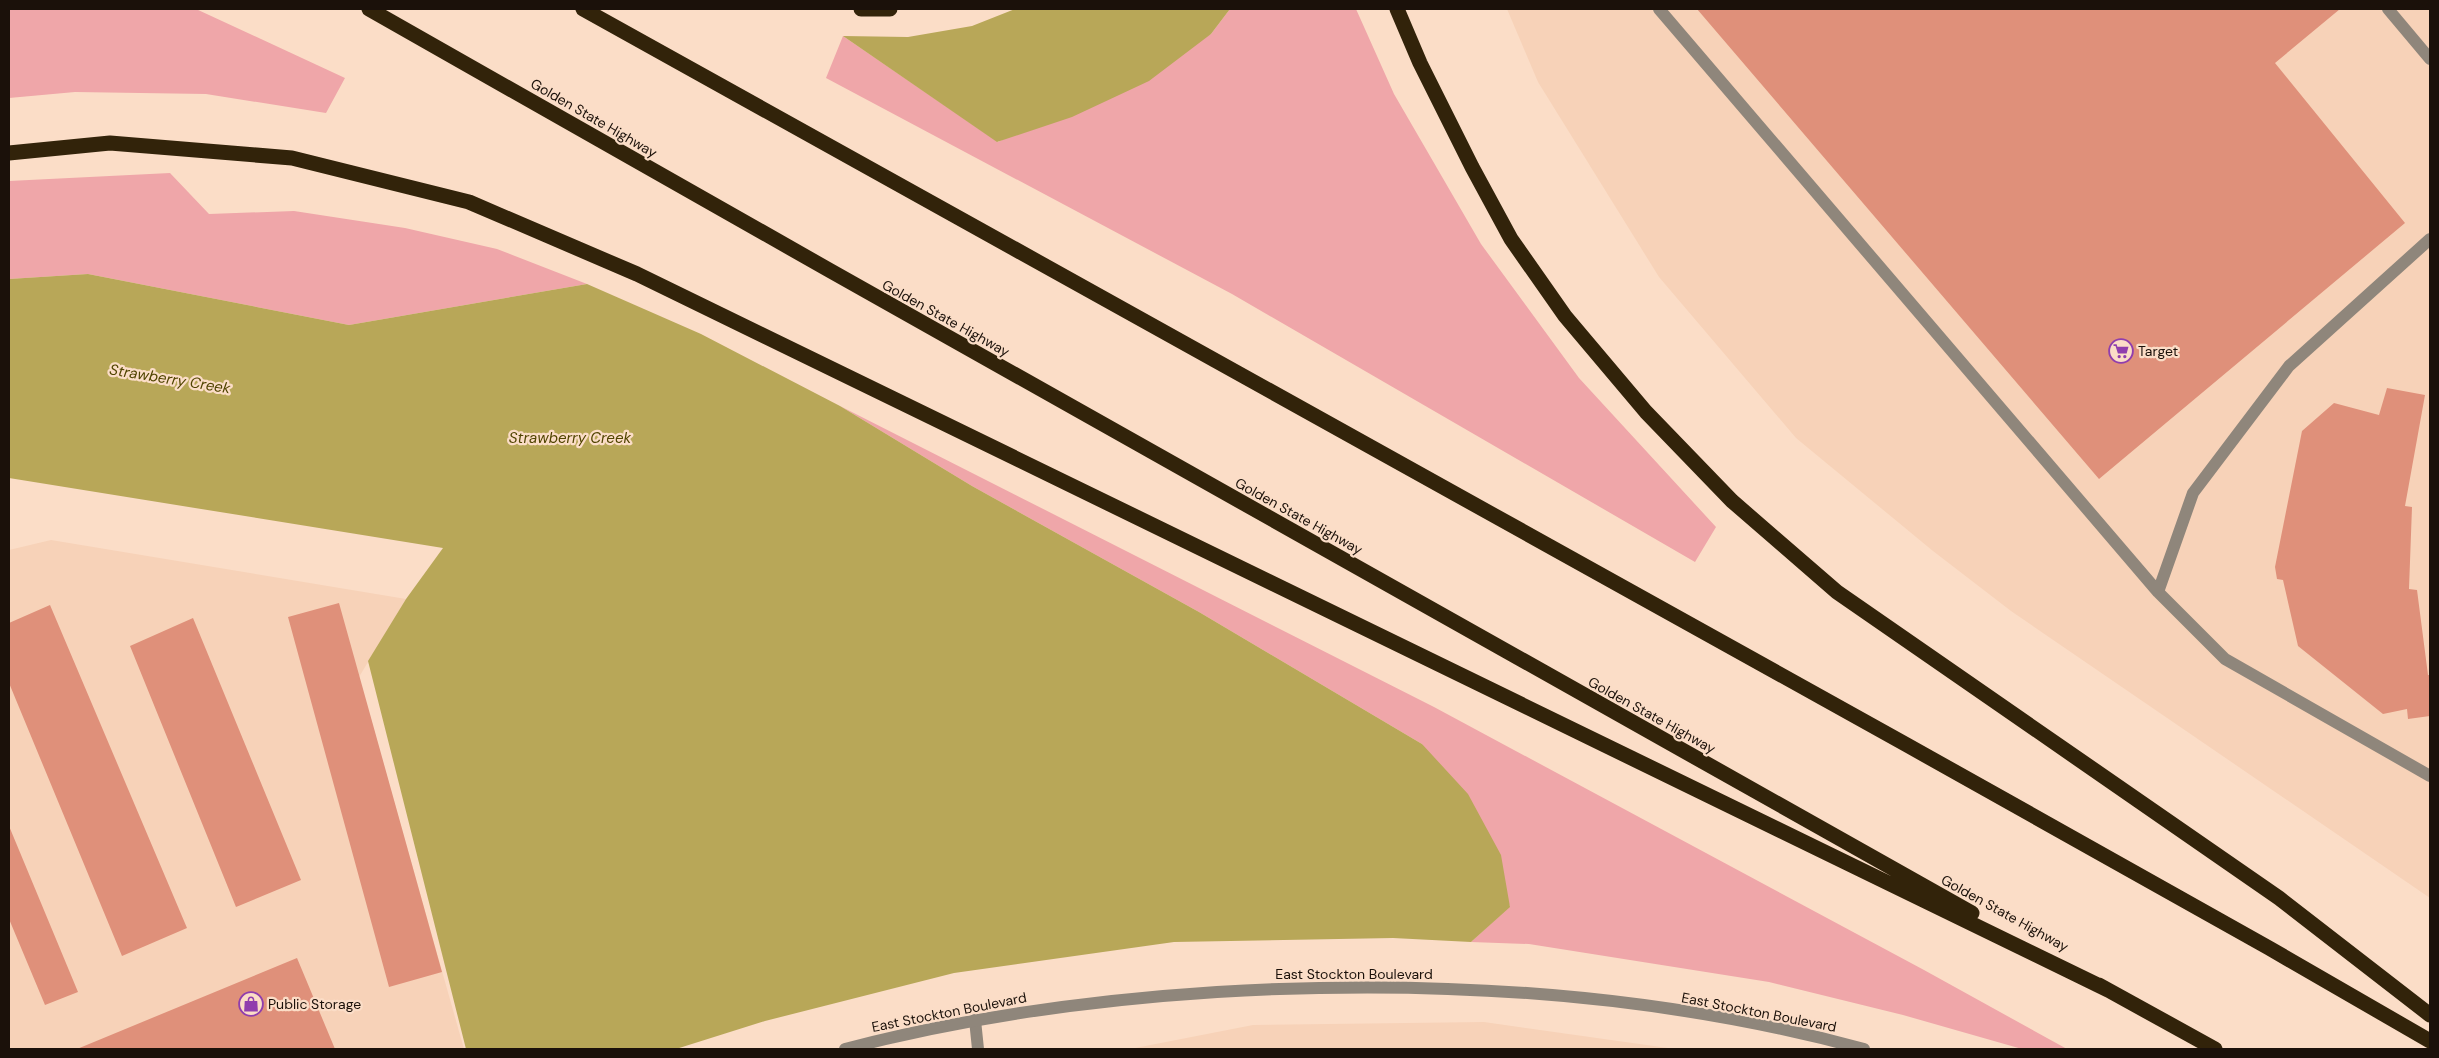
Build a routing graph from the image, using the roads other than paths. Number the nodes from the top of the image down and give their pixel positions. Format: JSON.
{"nodes":[{"id":1,"x":369,"y":9,"type":"edge"},
{"id":2,"x":583,"y":9,"type":"edge"},
{"id":3,"x":861,"y":9,"type":"edge"},
{"id":4,"x":890,"y":9,"type":"edge"},
{"id":5,"x":1397,"y":9,"type":"edge"},
{"id":6,"x":1659,"y":9,"type":"edge"},
{"id":7,"x":2388,"y":9,"type":"edge"},
{"id":8,"x":2430,"y":59,"type":"edge"},
{"id":9,"x":9,"y":153,"type":"edge"},
{"id":10,"x":2430,"y":239,"type":"edge"},
{"id":11,"x":2158,"y":592,"type":"junction"},
{"id":12,"x":2430,"y":776,"type":"edge"},
{"id":13,"x":2108,"y":990,"type":"junction"},
{"id":14,"x":2430,"y":1015,"type":"edge"},
{"id":15,"x":975,"y":1020,"type":"junction"},
{"id":16,"x":2430,"y":1041,"type":"edge"},
{"id":17,"x":845,"y":1049,"type":"edge"},
{"id":18,"x":978,"y":1049,"type":"edge"},
{"id":19,"x":1864,"y":1049,"type":"edge"},
{"id":20,"x":2215,"y":1049,"type":"edge"}],
"edges":[{"from":1,"to":13,"type":"highway","name":"Golden State Highway"},
{"from":2,"to":16,"type":"highway"},
{"from":3,"to":4,"type":"highway"},
{"from":5,"to":14,"type":"highway"},
{"from":6,"to":11,"type":"street"},
{"from":7,"to":8,"type":"street"},
{"from":9,"to":13,"type":"highway"},
{"from":10,"to":11,"type":"street"},
{"from":11,"to":12,"type":"street"},
{"from":13,"to":20,"type":"highway","name":"Golden State Highway"},
{"from":15,"to":17,"type":"street","name":"East Stockton Boulevard"},
{"from":15,"to":18,"type":"street"},
{"from":15,"to":19,"type":"street","name":"East Stockton Boulevard"}]}
